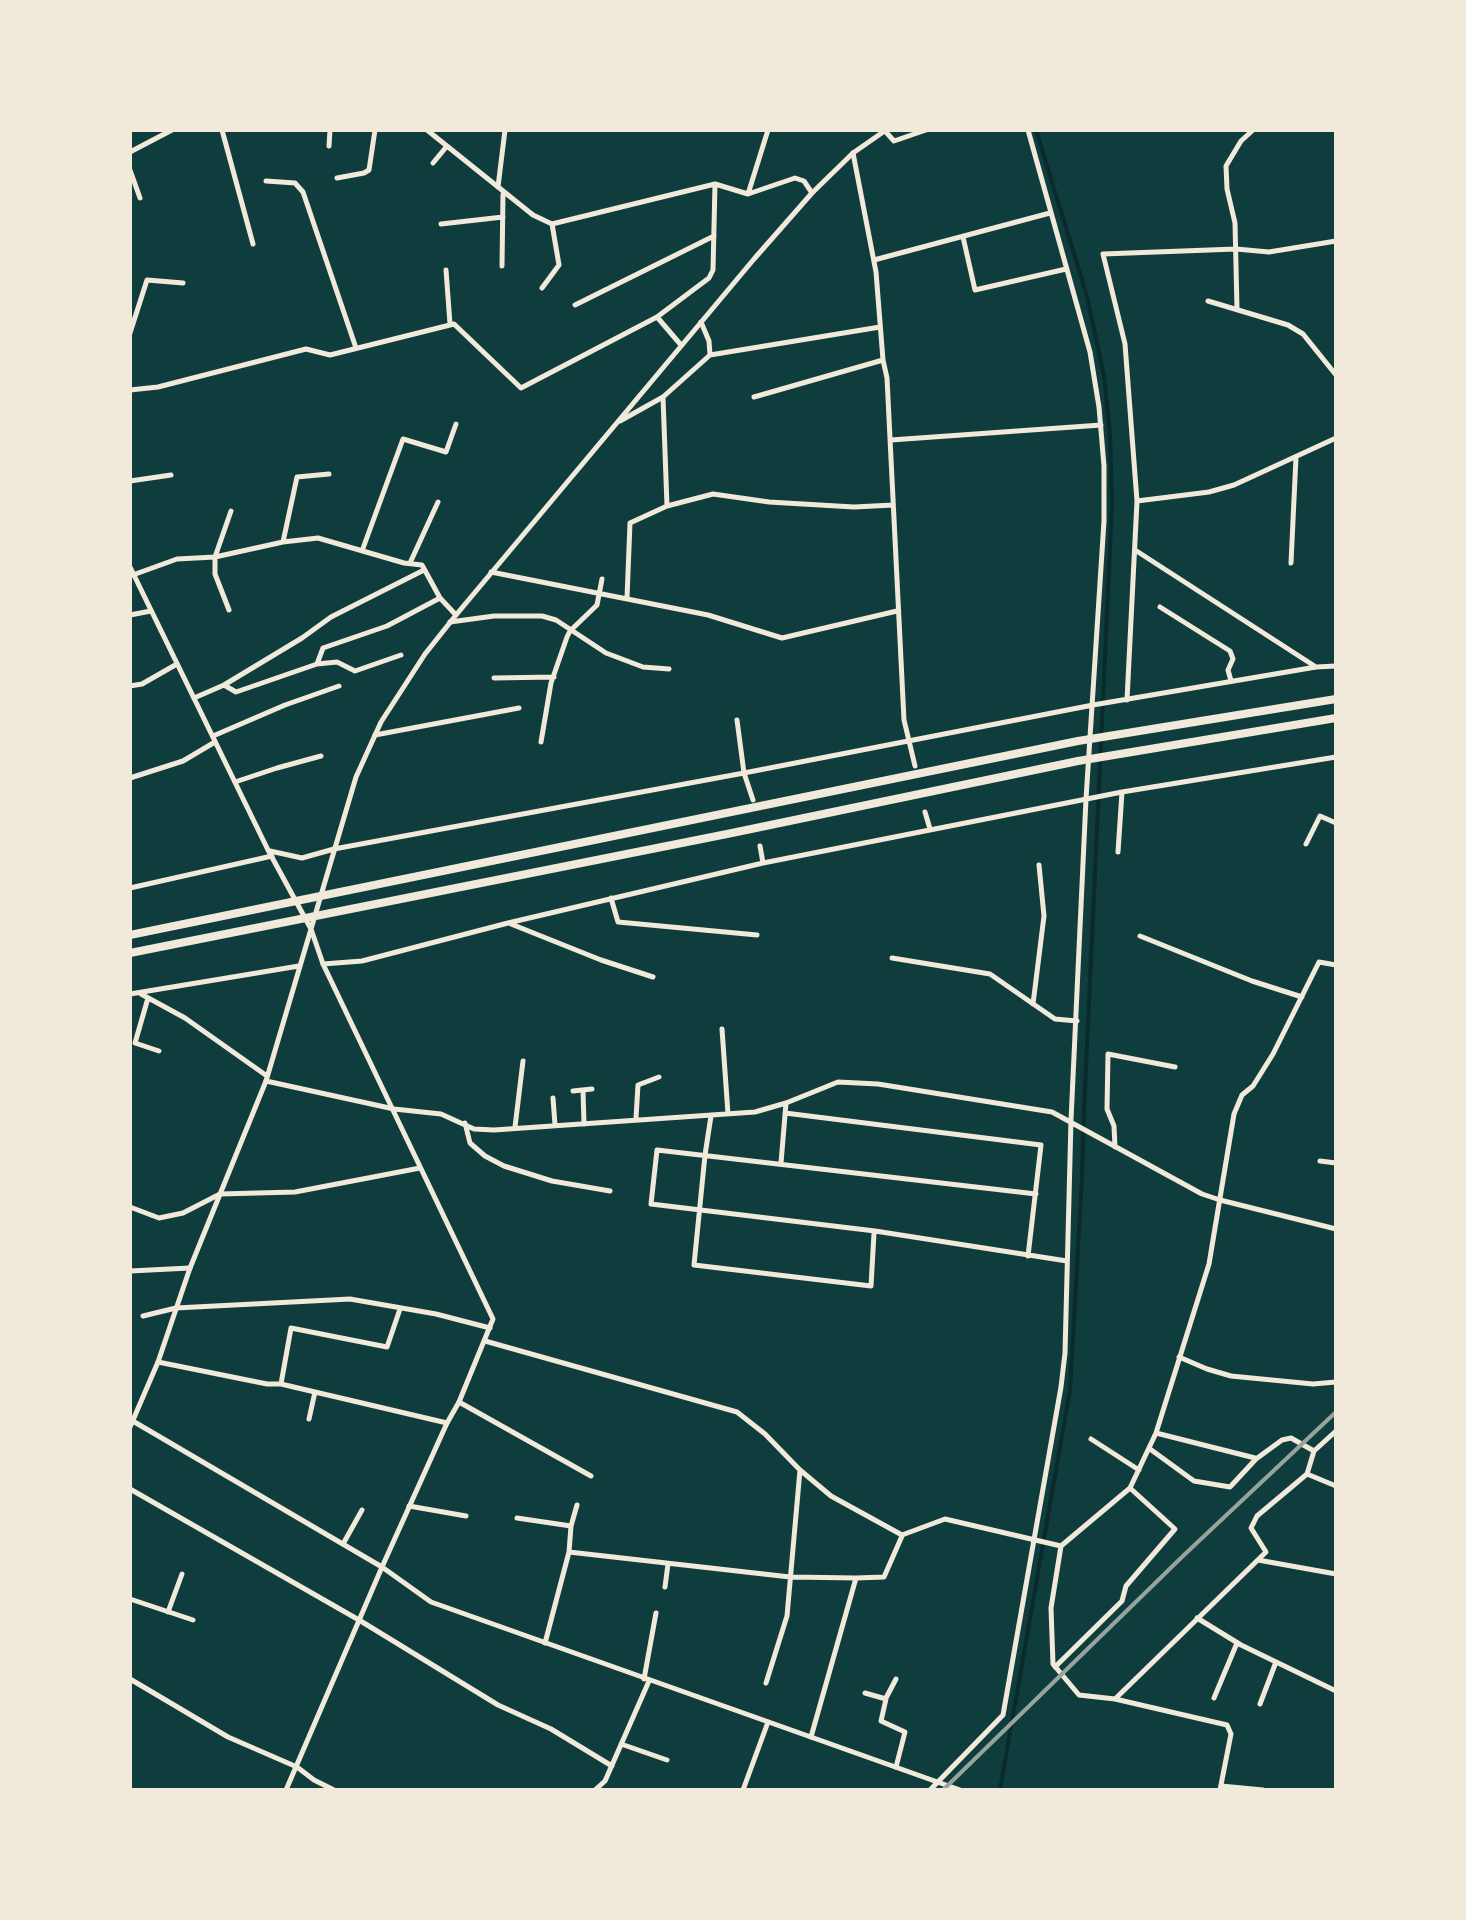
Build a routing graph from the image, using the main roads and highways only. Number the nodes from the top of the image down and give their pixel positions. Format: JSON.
{"nodes":[{"id":1,"x":1336,"y":698,"type":"edge"},
{"id":2,"x":1336,"y":718,"type":"edge"},
{"id":3,"x":130,"y":935,"type":"edge"},
{"id":4,"x":130,"y":953,"type":"edge"}],
"edges":[{"from":1,"to":3,"type":"highway"},
{"from":2,"to":4,"type":"highway"}]}
